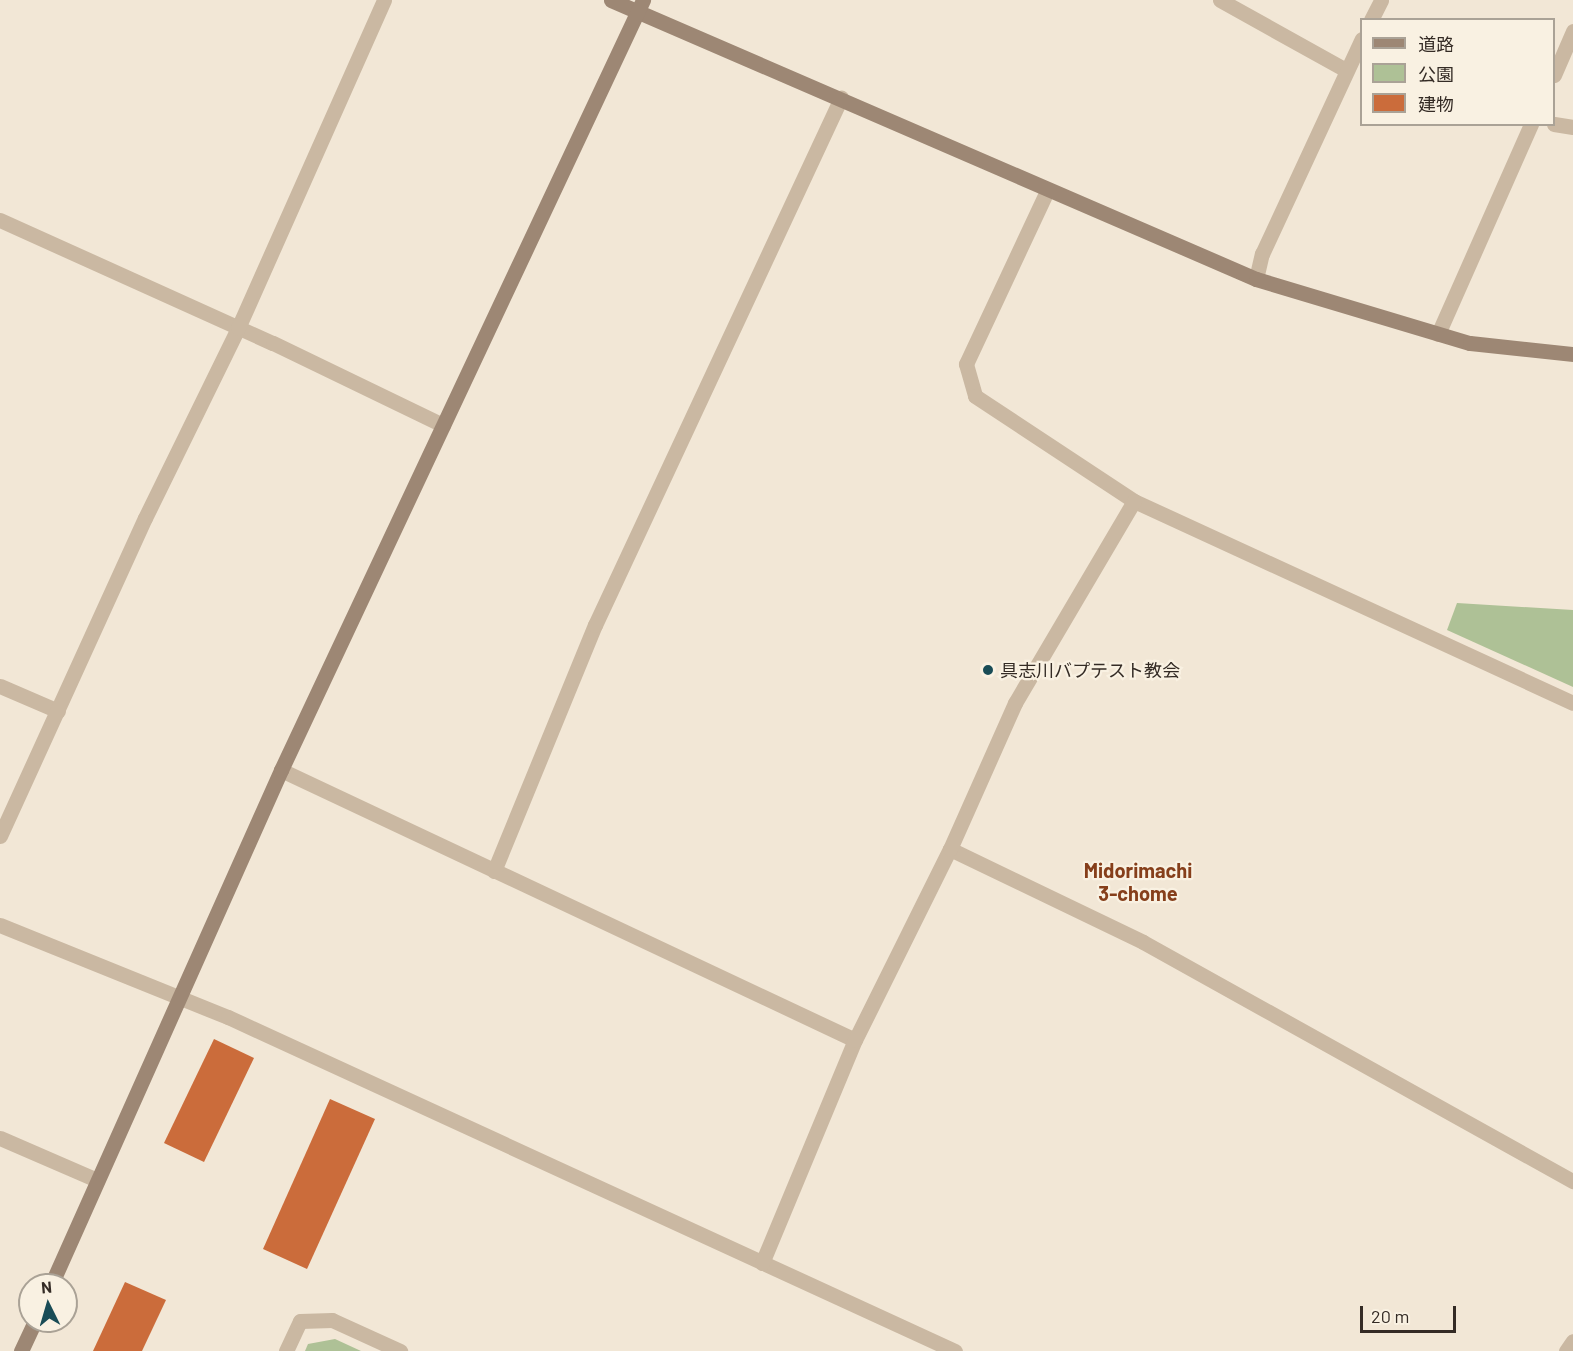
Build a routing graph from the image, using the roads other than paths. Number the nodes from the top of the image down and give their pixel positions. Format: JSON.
{"nodes":[{"id":1,"x":384,"y":0,"type":"edge"},
{"id":2,"x":611,"y":0,"type":"edge"},
{"id":3,"x":1220,"y":0,"type":"edge"},
{"id":4,"x":1381,"y":0,"type":"edge"},
{"id":5,"x":641,"y":6,"type":"edge"},
{"id":6,"x":1372,"y":18,"type":"edge"},
{"id":7,"x":1573,"y":31,"type":"edge"},
{"id":8,"x":1360,"y":43,"type":"edge"},
{"id":9,"x":1346,"y":70,"type":"junction"},
{"id":10,"x":1555,"y":73,"type":"edge"},
{"id":11,"x":841,"y":98,"type":"junction"},
{"id":12,"x":1555,"y":124,"type":"edge"},
{"id":13,"x":1530,"y":126,"type":"edge"},
{"id":14,"x":1573,"y":127,"type":"edge"},
{"id":15,"x":1047,"y":191,"type":"junction"},
{"id":16,"x":0,"y":220,"type":"edge"},
{"id":17,"x":1256,"y":279,"type":"junction"},
{"id":18,"x":238,"y":328,"type":"junction"},
{"id":19,"x":1438,"y":334,"type":"junction"},
{"id":20,"x":1573,"y":354,"type":"edge"},
{"id":21,"x":443,"y":425,"type":"junction"},
{"id":22,"x":1134,"y":501,"type":"junction"},
{"id":23,"x":0,"y":686,"type":"edge"},
{"id":24,"x":1573,"y":703,"type":"edge"},
{"id":25,"x":58,"y":711,"type":"junction"},
{"id":26,"x":281,"y":770,"type":"junction"},
{"id":27,"x":0,"y":836,"type":"edge"},
{"id":28,"x":950,"y":849,"type":"junction"},
{"id":29,"x":494,"y":871,"type":"junction"},
{"id":30,"x":0,"y":925,"type":"edge"},
{"id":31,"x":178,"y":996,"type":"junction"},
{"id":32,"x":855,"y":1040,"type":"junction"},
{"id":33,"x":0,"y":1138,"type":"edge"},
{"id":34,"x":97,"y":1180,"type":"junction"},
{"id":35,"x":1573,"y":1181,"type":"edge"},
{"id":36,"x":762,"y":1263,"type":"junction"},
{"id":37,"x":56,"y":1273,"type":"edge"},
{"id":38,"x":29,"y":1333,"type":"edge"},
{"id":39,"x":1573,"y":1341,"type":"edge"},
{"id":40,"x":21,"y":1351,"type":"edge"},
{"id":41,"x":286,"y":1351,"type":"edge"},
{"id":42,"x":400,"y":1351,"type":"edge"},
{"id":43,"x":955,"y":1351,"type":"edge"},
{"id":44,"x":1566,"y":1351,"type":"edge"}],
"edges":[{"from":1,"to":18,"type":"street"},
{"from":2,"to":5,"type":"street"},
{"from":3,"to":9,"type":"street"},
{"from":4,"to":6,"type":"street"},
{"from":5,"to":11,"type":"street"},
{"from":5,"to":21,"type":"street"},
{"from":7,"to":10,"type":"street"},
{"from":8,"to":9,"type":"street"},
{"from":9,"to":17,"type":"street"},
{"from":11,"to":15,"type":"street"},
{"from":11,"to":29,"type":"street"},
{"from":12,"to":14,"type":"street"},
{"from":13,"to":19,"type":"street"},
{"from":15,"to":17,"type":"street"},
{"from":15,"to":22,"type":"street"},
{"from":16,"to":18,"type":"street"},
{"from":17,"to":19,"type":"street"},
{"from":18,"to":21,"type":"street"},
{"from":18,"to":25,"type":"street"},
{"from":19,"to":20,"type":"street"},
{"from":21,"to":26,"type":"street"},
{"from":22,"to":24,"type":"street"},
{"from":22,"to":28,"type":"street"},
{"from":23,"to":25,"type":"street"},
{"from":25,"to":27,"type":"street"},
{"from":26,"to":29,"type":"street"},
{"from":26,"to":31,"type":"street"},
{"from":28,"to":32,"type":"street"},
{"from":28,"to":35,"type":"street"},
{"from":29,"to":32,"type":"street"},
{"from":30,"to":31,"type":"street"},
{"from":31,"to":34,"type":"street"},
{"from":31,"to":36,"type":"street"},
{"from":32,"to":36,"type":"street"},
{"from":33,"to":34,"type":"street"},
{"from":34,"to":37,"type":"street"},
{"from":36,"to":43,"type":"street"},
{"from":38,"to":40,"type":"street"},
{"from":39,"to":44,"type":"street"},
{"from":41,"to":42,"type":"street"}]}
